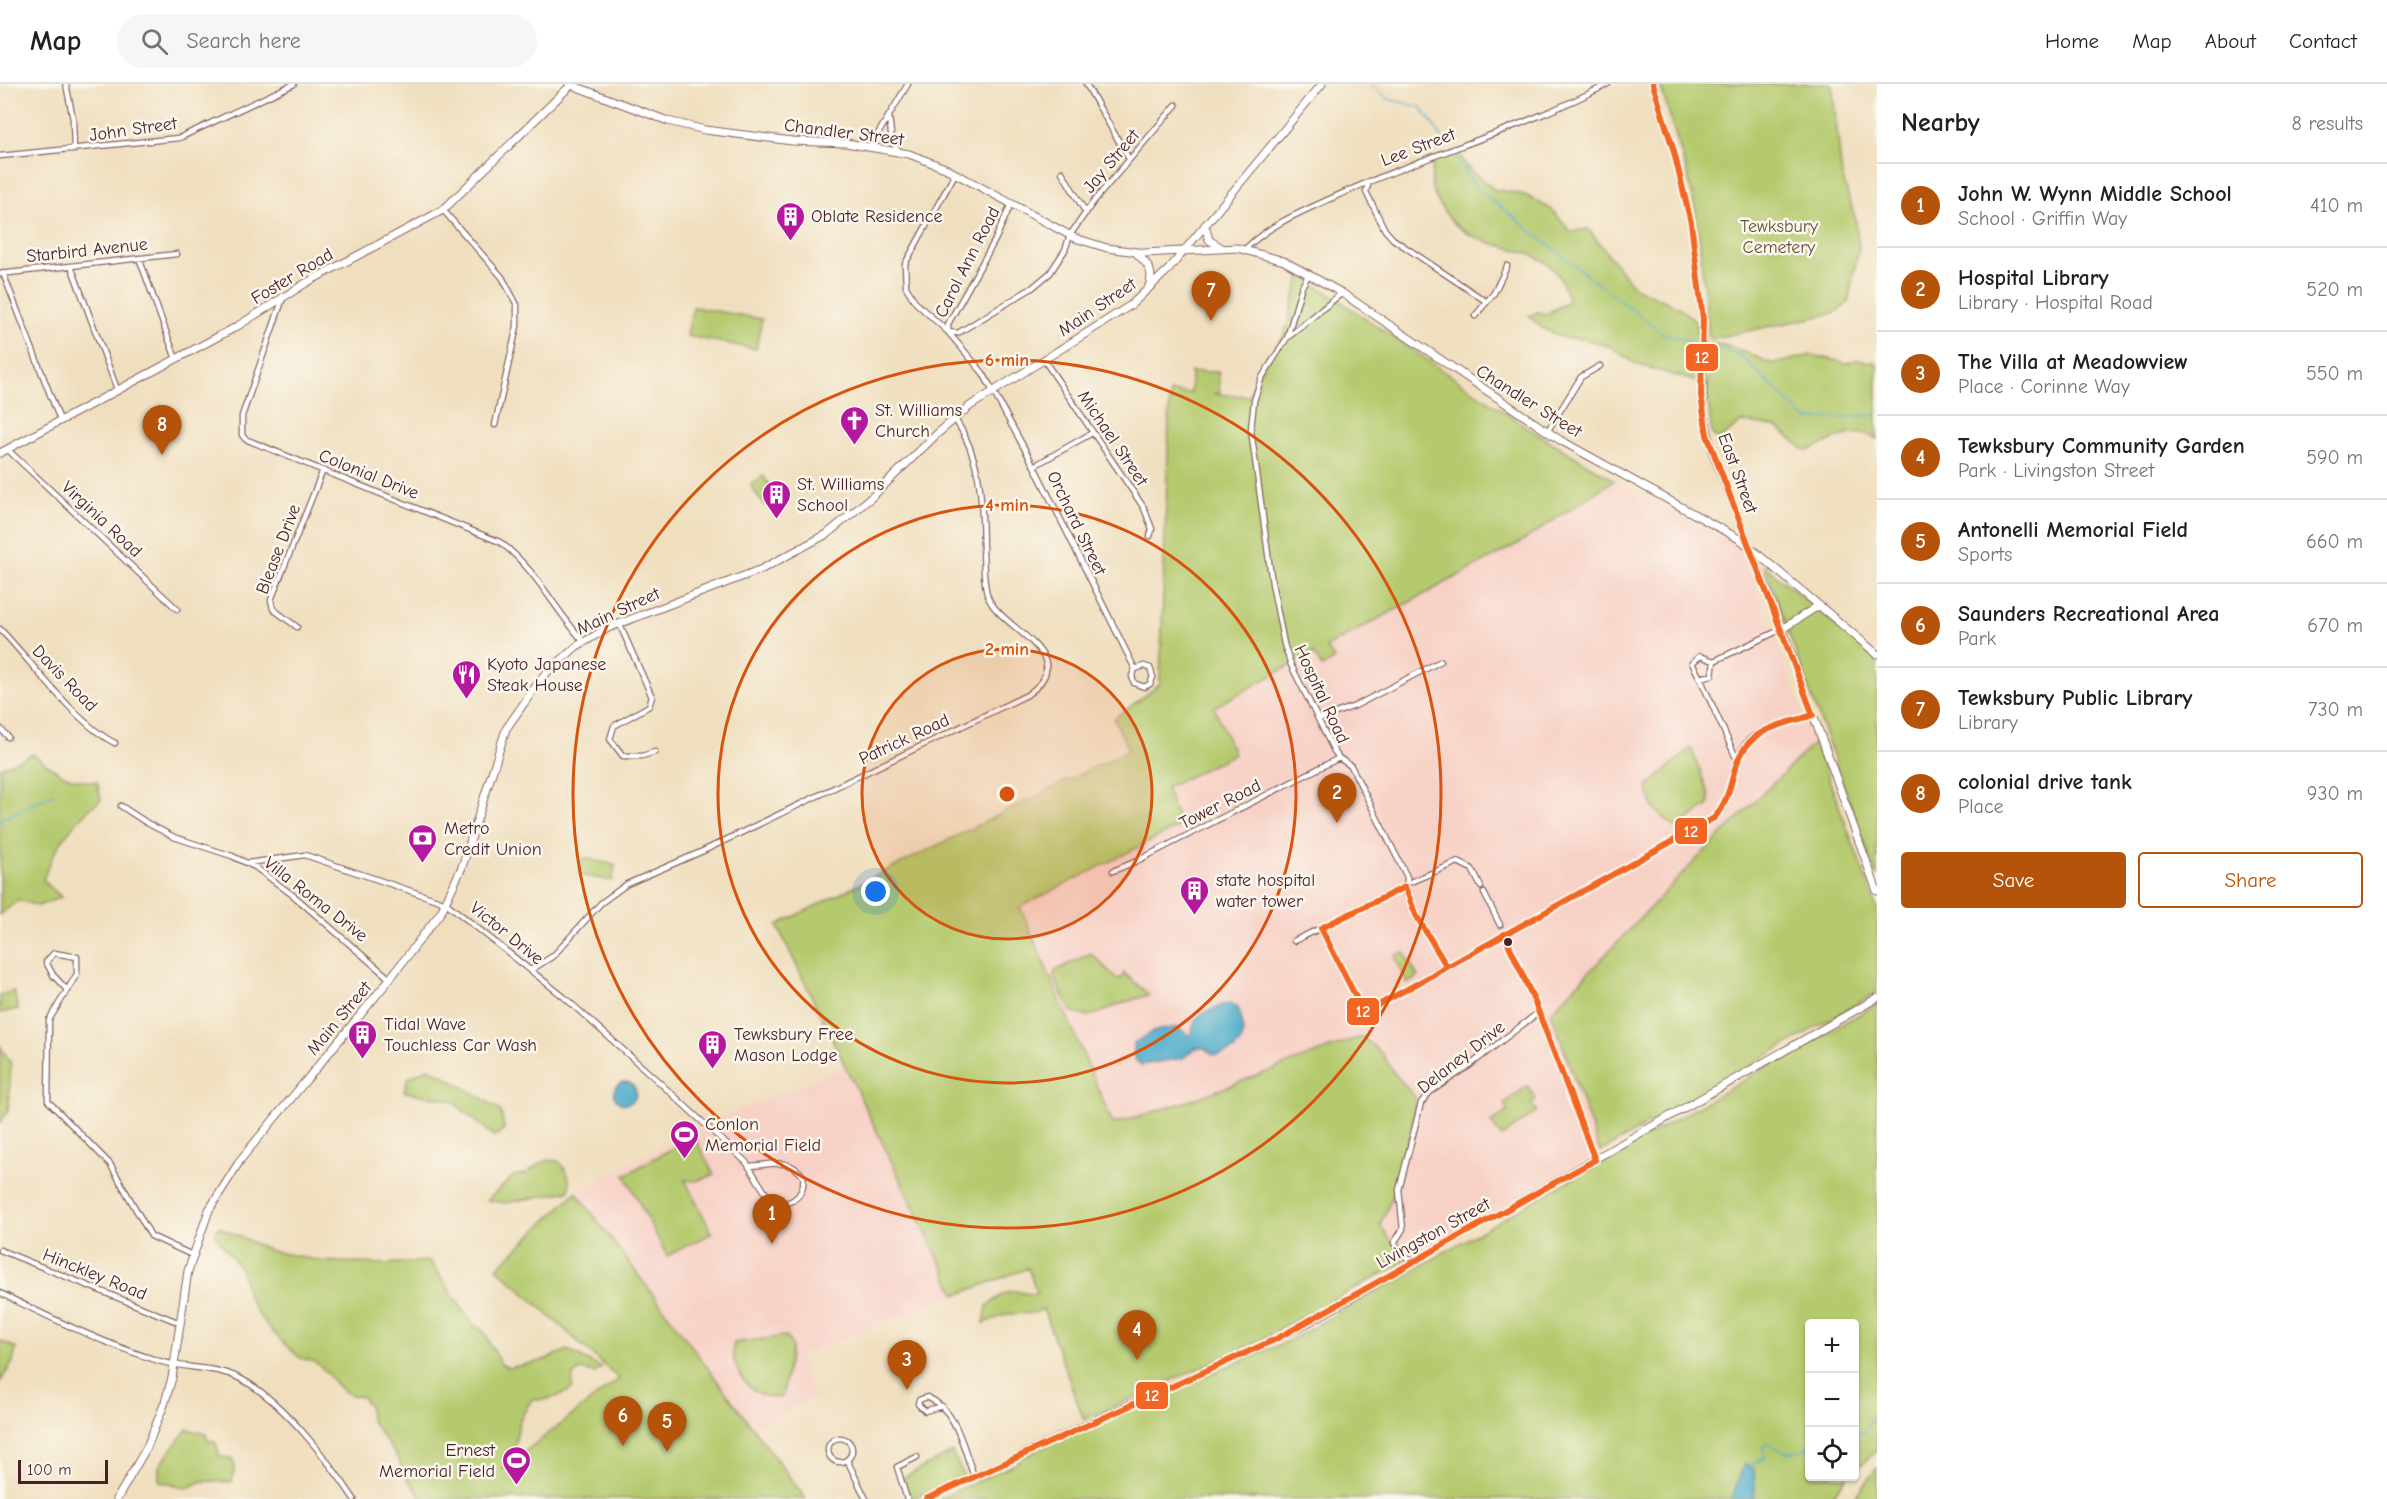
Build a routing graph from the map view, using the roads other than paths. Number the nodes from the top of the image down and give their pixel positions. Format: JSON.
{"nodes":[{"id":1,"x":66,"y":84,"type":"edge"},
{"id":2,"x":294,"y":84,"type":"edge"},
{"id":3,"x":570,"y":84,"type":"edge"},
{"id":4,"x":908,"y":84,"type":"edge"},
{"id":5,"x":1086,"y":84,"type":"edge"},
{"id":6,"x":1322,"y":84,"type":"edge"},
{"id":7,"x":1608,"y":84,"type":"edge"},
{"id":8,"x":1653,"y":84,"type":"edge"},
{"id":9,"x":1176,"y":105,"type":"dead end"},
{"id":10,"x":888,"y":116,"type":"junction"},
{"id":11,"x":870,"y":147,"type":"junction"},
{"id":12,"x":74,"y":150,"type":"junction"},
{"id":13,"x":900,"y":152,"type":"junction"},
{"id":14,"x":0,"y":156,"type":"edge"},
{"id":15,"x":1128,"y":159,"type":"junction"},
{"id":16,"x":1062,"y":172,"type":"dead end"},
{"id":17,"x":955,"y":174,"type":"junction"},
{"id":18,"x":1369,"y":182,"type":"junction"},
{"id":19,"x":1011,"y":204,"type":"junction"},
{"id":20,"x":443,"y":210,"type":"junction"},
{"id":21,"x":1086,"y":213,"type":"junction"},
{"id":22,"x":1205,"y":225,"type":"junction"},
{"id":23,"x":1070,"y":236,"type":"junction"},
{"id":24,"x":1221,"y":248,"type":"junction"},
{"id":25,"x":1245,"y":249,"type":"junction"},
{"id":26,"x":1184,"y":251,"type":"junction"},
{"id":27,"x":1136,"y":253,"type":"junction"},
{"id":28,"x":177,"y":254,"type":"dead end"},
{"id":29,"x":139,"y":258,"type":"junction"},
{"id":30,"x":71,"y":266,"type":"junction"},
{"id":31,"x":1507,"y":266,"type":"dead end"},
{"id":32,"x":1309,"y":273,"type":"junction"},
{"id":33,"x":2,"y":274,"type":"edge"},
{"id":34,"x":1147,"y":292,"type":"junction"},
{"id":35,"x":1342,"y":293,"type":"junction"},
{"id":36,"x":283,"y":298,"type":"junction"},
{"id":37,"x":1487,"y":302,"type":"junction"},
{"id":38,"x":1475,"y":316,"type":"dead end"},
{"id":39,"x":948,"y":332,"type":"junction"},
{"id":40,"x":1287,"y":338,"type":"junction"},
{"id":41,"x":176,"y":359,"type":"junction"},
{"id":42,"x":1044,"y":360,"type":"junction"},
{"id":43,"x":1600,"y":366,"type":"dead end"},
{"id":44,"x":117,"y":389,"type":"junction"},
{"id":45,"x":992,"y":392,"type":"junction"},
{"id":46,"x":955,"y":419,"type":"junction"},
{"id":47,"x":60,"y":420,"type":"junction"},
{"id":48,"x":495,"y":425,"type":"dead end"},
{"id":49,"x":1547,"y":432,"type":"junction"},
{"id":50,"x":1092,"y":433,"type":"junction"},
{"id":51,"x":4,"y":451,"type":"edge"},
{"id":52,"x":1034,"y":466,"type":"junction"},
{"id":53,"x":323,"y":470,"type":"junction"},
{"id":54,"x":1150,"y":536,"type":"dead end"},
{"id":55,"x":1750,"y":547,"type":"junction"},
{"id":56,"x":1818,"y":606,"type":"junction"},
{"id":57,"x":177,"y":609,"type":"dead end"},
{"id":58,"x":619,"y":623,"type":"junction"},
{"id":59,"x":297,"y":627,"type":"dead end"},
{"id":60,"x":0,"y":629,"type":"edge"},
{"id":61,"x":1782,"y":630,"type":"junction"},
{"id":62,"x":584,"y":642,"type":"junction"},
{"id":63,"x":1877,"y":654,"type":"edge"},
{"id":64,"x":1441,"y":661,"type":"dead end"},
{"id":65,"x":1714,"y":661,"type":"junction"},
{"id":66,"x":1135,"y":669,"type":"junction"},
{"id":67,"x":1700,"y":678,"type":"junction"},
{"id":68,"x":1813,"y":716,"type":"junction"},
{"id":69,"x":1319,"y":719,"type":"junction"},
{"id":70,"x":0,"y":728,"type":"edge"},
{"id":71,"x":8,"y":737,"type":"dead end"},
{"id":72,"x":114,"y":742,"type":"dead end"},
{"id":73,"x":655,"y":752,"type":"dead end"},
{"id":74,"x":1339,"y":758,"type":"junction"},
{"id":75,"x":1737,"y":760,"type":"junction"},
{"id":76,"x":121,"y":806,"type":"dead end"},
{"id":77,"x":248,"y":863,"type":"junction"},
{"id":78,"x":1113,"y":870,"type":"dead end"},
{"id":79,"x":1407,"y":885,"type":"junction"},
{"id":80,"x":1877,"y":891,"type":"edge"},
{"id":81,"x":447,"y":903,"type":"junction"},
{"id":82,"x":1500,"y":925,"type":"dead end"},
{"id":83,"x":1321,"y":928,"type":"junction"},
{"id":84,"x":1504,"y":934,"type":"junction"},
{"id":85,"x":1294,"y":941,"type":"dead end"},
{"id":86,"x":1447,"y":967,"type":"junction"},
{"id":87,"x":531,"y":970,"type":"junction"},
{"id":88,"x":390,"y":979,"type":"junction"},
{"id":89,"x":67,"y":990,"type":"junction"},
{"id":90,"x":1877,"y":998,"type":"edge"},
{"id":91,"x":1539,"y":1012,"type":"junction"},
{"id":92,"x":1595,"y":1160,"type":"junction"},
{"id":93,"x":750,"y":1166,"type":"junction"},
{"id":94,"x":0,"y":1250,"type":"edge"},
{"id":95,"x":192,"y":1255,"type":"junction"},
{"id":96,"x":1415,"y":1261,"type":"junction"},
{"id":97,"x":0,"y":1293,"type":"edge"},
{"id":98,"x":180,"y":1323,"type":"junction"},
{"id":99,"x":174,"y":1364,"type":"junction"},
{"id":100,"x":942,"y":1406,"type":"junction"},
{"id":101,"x":917,"y":1457,"type":"dead end"},
{"id":102,"x":848,"y":1460,"type":"junction"},
{"id":103,"x":974,"y":1476,"type":"junction"},
{"id":104,"x":117,"y":1499,"type":"edge"},
{"id":105,"x":354,"y":1499,"type":"edge"},
{"id":106,"x":866,"y":1499,"type":"edge"},
{"id":107,"x":907,"y":1499,"type":"edge"},
{"id":108,"x":926,"y":1499,"type":"edge"}],
"edges":[{"from":1,"to":12,"type":"street"},
{"from":2,"to":12,"type":"street","name":"John Street"},
{"from":3,"to":11,"type":"main road","name":"Chandler Street"},
{"from":3,"to":20,"type":"main road","name":"Foster Road"},
{"from":4,"to":10,"type":"street"},
{"from":5,"to":15,"type":"street"},
{"from":6,"to":22,"type":"main road","name":"Main Street"},
{"from":7,"to":18,"type":"street","name":"Lee Street"},
{"from":8,"to":55,"type":"main road","name":"East Street"},
{"from":9,"to":15,"type":"street","name":"Jay Street"},
{"from":10,"to":11,"type":"street"},
{"from":10,"to":13,"type":"street"},
{"from":11,"to":13,"type":"main road","name":"Chandler Street"},
{"from":12,"to":14,"type":"street","name":"John Street"},
{"from":13,"to":17,"type":"main road","name":"Chandler Street"},
{"from":15,"to":21,"type":"street","name":"Jay Street"},
{"from":16,"to":21,"type":"street"},
{"from":17,"to":19,"type":"main road","name":"Chandler Street"},
{"from":17,"to":39,"type":"street","name":"Orchard Street"},
{"from":18,"to":25,"type":"street","name":"Lee Street"},
{"from":18,"to":37,"type":"street"},
{"from":19,"to":23,"type":"main road","name":"Chandler Street"},
{"from":19,"to":39,"type":"street","name":"Carol Ann Road"},
{"from":20,"to":36,"type":"main road","name":"Foster Road"},
{"from":20,"to":48,"type":"street"},
{"from":21,"to":23,"type":"street","name":"Jay Street"},
{"from":22,"to":24,"type":"main road"},
{"from":22,"to":26,"type":"main road","name":"Main Street"},
{"from":23,"to":27,"type":"main road","name":"Chandler Street"},
{"from":23,"to":39,"type":"street","name":"Jay Street"},
{"from":24,"to":25,"type":"main road","name":"Chandler Street"},
{"from":24,"to":26,"type":"main road","name":"Chandler Street"},
{"from":25,"to":32,"type":"main road","name":"Chandler Street"},
{"from":26,"to":27,"type":"main road","name":"Chandler Street"},
{"from":26,"to":34,"type":"main road","name":"Main Street"},
{"from":27,"to":34,"type":"main road"},
{"from":28,"to":29,"type":"street","name":"Starbird Avenue"},
{"from":29,"to":30,"type":"street","name":"Starbird Avenue"},
{"from":29,"to":41,"type":"street"},
{"from":30,"to":33,"type":"street","name":"Starbird Avenue"},
{"from":30,"to":44,"type":"street"},
{"from":31,"to":37,"type":"street"},
{"from":32,"to":35,"type":"main road","name":"Chandler Street"},
{"from":32,"to":40,"type":"street","name":"Hospital Road"},
{"from":33,"to":47,"type":"street"},
{"from":34,"to":42,"type":"main road","name":"Main Street"},
{"from":35,"to":40,"type":"street","name":"Hospital Road"},
{"from":35,"to":49,"type":"main road","name":"Chandler Street"},
{"from":36,"to":41,"type":"main road","name":"Foster Road"},
{"from":36,"to":53,"type":"street","name":"Colonial Drive"},
{"from":37,"to":38,"type":"street"},
{"from":39,"to":45,"type":"street","name":"Orchard Street"},
{"from":40,"to":69,"type":"street","name":"Hospital Road"},
{"from":41,"to":44,"type":"main road","name":"Foster Road"},
{"from":42,"to":45,"type":"main road","name":"Main Street"},
{"from":42,"to":50,"type":"street","name":"Michael Street"},
{"from":43,"to":49,"type":"street"},
{"from":44,"to":47,"type":"main road","name":"Foster Road"},
{"from":45,"to":46,"type":"main road","name":"Main Street"},
{"from":45,"to":52,"type":"street","name":"Orchard Street"},
{"from":46,"to":58,"type":"main road","name":"Main Street"},
{"from":46,"to":87,"type":"street","name":"Patrick Road"},
{"from":47,"to":51,"type":"main road","name":"Foster Road"},
{"from":49,"to":55,"type":"main road","name":"Chandler Street"},
{"from":50,"to":52,"type":"street"},
{"from":50,"to":54,"type":"street","name":"Michael Street"},
{"from":51,"to":57,"type":"street","name":"Virginia Road"},
{"from":52,"to":66,"type":"street","name":"Orchard Street"},
{"from":53,"to":59,"type":"street","name":"Blease Drive"},
{"from":53,"to":62,"type":"street","name":"Colonial Drive"},
{"from":55,"to":56,"type":"main road","name":"Chandler Street"},
{"from":55,"to":61,"type":"main road","name":"East Street"},
{"from":56,"to":61,"type":"main road"},
{"from":56,"to":63,"type":"main road","name":"Chandler Street"},
{"from":58,"to":62,"type":"main road","name":"Main Street"},
{"from":58,"to":73,"type":"street"},
{"from":60,"to":72,"type":"street","name":"Davis Road"},
{"from":61,"to":65,"type":"street"},
{"from":61,"to":68,"type":"main road","name":"East Street"},
{"from":62,"to":81,"type":"main road","name":"Main Street"},
{"from":64,"to":69,"type":"street"},
{"from":65,"to":67,"type":"street"},
{"from":65,"to":67,"type":"street"},
{"from":66,"to":66,"type":"street","name":"Orchard Street"},
{"from":67,"to":75,"type":"street"},
{"from":68,"to":75,"type":"street"},
{"from":68,"to":80,"type":"main road","name":"East Street"},
{"from":69,"to":74,"type":"street","name":"Hospital Road"},
{"from":70,"to":71,"type":"street"},
{"from":74,"to":78,"type":"street","name":"Tower Road"},
{"from":74,"to":79,"type":"street","name":"Hospital Road"},
{"from":75,"to":84,"type":"street"},
{"from":76,"to":77,"type":"street","name":"Villa Roma Drive"},
{"from":77,"to":81,"type":"street","name":"Victor Drive"},
{"from":77,"to":88,"type":"street","name":"Villa Roma Drive"},
{"from":79,"to":82,"type":"street"},
{"from":79,"to":83,"type":"street"},
{"from":79,"to":86,"type":"street","name":"Hospital Road"},
{"from":81,"to":87,"type":"street","name":"Victor Drive"},
{"from":81,"to":88,"type":"main road","name":"Main Street"},
{"from":83,"to":85,"type":"street"},
{"from":83,"to":86,"type":"street"},
{"from":84,"to":86,"type":"street"},
{"from":84,"to":91,"type":"street"},
{"from":87,"to":93,"type":"street","name":"Victor Drive"},
{"from":88,"to":95,"type":"main road","name":"Main Street"},
{"from":89,"to":89,"type":"street"},
{"from":89,"to":95,"type":"street"},
{"from":90,"to":92,"type":"main road","name":"Livingston Street"},
{"from":91,"to":92,"type":"street"},
{"from":91,"to":96,"type":"street","name":"Delaney Drive"},
{"from":92,"to":96,"type":"main road","name":"Livingston Street"},
{"from":93,"to":93,"type":"street","name":"Victor Drive"},
{"from":94,"to":98,"type":"street","name":"Hinckley Road"},
{"from":95,"to":98,"type":"main road","name":"Main Street"},
{"from":96,"to":103,"type":"main road","name":"Livingston Street"},
{"from":97,"to":99,"type":"street"},
{"from":98,"to":99,"type":"main road","name":"Main Street"},
{"from":99,"to":104,"type":"main road","name":"Main Street"},
{"from":99,"to":105,"type":"street"},
{"from":100,"to":100,"type":"street"},
{"from":100,"to":103,"type":"street"},
{"from":101,"to":107,"type":"street"},
{"from":102,"to":102,"type":"street"},
{"from":102,"to":106,"type":"street"},
{"from":103,"to":108,"type":"main road","name":"Livingston Street"}]}
